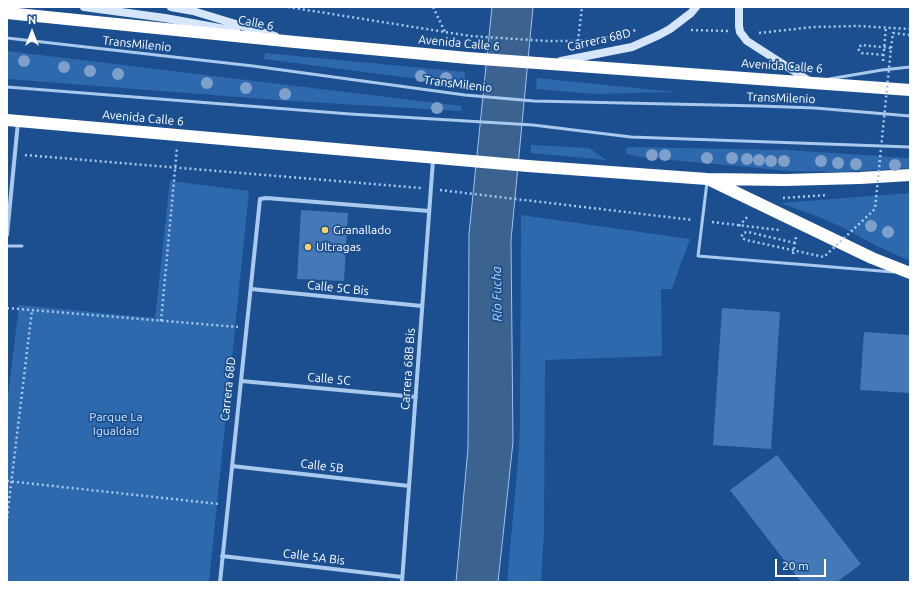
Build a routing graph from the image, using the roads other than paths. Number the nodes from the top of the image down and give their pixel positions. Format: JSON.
{"nodes":[{"id":1,"x":84,"y":7,"type":"edge"},
{"id":2,"x":171,"y":7,"type":"edge"},
{"id":3,"x":696,"y":7,"type":"edge"},
{"id":4,"x":739,"y":7,"type":"edge"},
{"id":5,"x":7,"y":13,"type":"edge"},
{"id":6,"x":7,"y":38,"type":"edge"},
{"id":7,"x":295,"y":42,"type":"junction"},
{"id":8,"x":544,"y":64,"type":"junction"},
{"id":9,"x":910,"y":67,"type":"edge"},
{"id":10,"x":812,"y":82,"type":"junction"},
{"id":11,"x":7,"y":87,"type":"edge"},
{"id":12,"x":910,"y":90,"type":"edge"},
{"id":13,"x":910,"y":116,"type":"edge"},
{"id":14,"x":12,"y":121,"type":"edge"},
{"id":15,"x":910,"y":147,"type":"edge"},
{"id":16,"x":434,"y":158,"type":"junction"},
{"id":17,"x":910,"y":175,"type":"edge"},
{"id":18,"x":707,"y":179,"type":"junction"},
{"id":19,"x":429,"y":211,"type":"junction"},
{"id":20,"x":7,"y":235,"type":"edge"},
{"id":21,"x":7,"y":246,"type":"edge"},
{"id":22,"x":22,"y":246,"type":"dead end"},
{"id":23,"x":909,"y":273,"type":"edge"},
{"id":24,"x":251,"y":289,"type":"junction"},
{"id":25,"x":422,"y":306,"type":"junction"},
{"id":26,"x":241,"y":381,"type":"junction"},
{"id":27,"x":416,"y":397,"type":"junction"},
{"id":28,"x":232,"y":466,"type":"junction"},
{"id":29,"x":409,"y":486,"type":"junction"},
{"id":30,"x":222,"y":556,"type":"junction"},
{"id":31,"x":402,"y":580,"type":"edge"},
{"id":32,"x":220,"y":582,"type":"edge"}],
"edges":[{"from":1,"to":7,"type":"street","name":"Calle 6"},
{"from":2,"to":7,"type":"street","name":"Calle 6"},
{"from":3,"to":8,"type":"street","name":"Carrera 68D"},
{"from":4,"to":10,"type":"street"},
{"from":5,"to":7,"type":"highway","name":"Avenida Calle 6"},
{"from":6,"to":13,"type":"lane","name":"TransMilenio"},
{"from":7,"to":8,"type":"highway","name":"Avenida Calle 6"},
{"from":8,"to":10,"type":"highway","name":"Avenida Calle 6"},
{"from":9,"to":10,"type":"lane"},
{"from":10,"to":12,"type":"highway","name":"Avenida Calle 6"},
{"from":11,"to":15,"type":"lane"},
{"from":14,"to":16,"type":"highway","name":"Avenida Calle 6"},
{"from":14,"to":20,"type":"street"},
{"from":16,"to":18,"type":"highway","name":"Avenida Calle 6"},
{"from":16,"to":19,"type":"street","name":"Carrera 68B Bis"},
{"from":17,"to":18,"type":"highway","name":"Avenida Calle 6"},
{"from":18,"to":23,"type":"highway"},
{"from":18,"to":23,"type":"lane"},
{"from":19,"to":24,"type":"street","name":"Carrera 68D"},
{"from":19,"to":25,"type":"street","name":"Carrera 68B Bis"},
{"from":21,"to":22,"type":"lane"},
{"from":24,"to":25,"type":"street","name":"Calle 5C Bis"},
{"from":24,"to":26,"type":"street","name":"Carrera 68D"},
{"from":25,"to":27,"type":"street","name":"Carrera 68B Bis"},
{"from":26,"to":27,"type":"street","name":"Calle 5C"},
{"from":26,"to":28,"type":"street","name":"Carrera 68D"},
{"from":27,"to":29,"type":"street","name":"Carrera 68B Bis"},
{"from":28,"to":29,"type":"street","name":"Calle 5B"},
{"from":28,"to":30,"type":"street","name":"Carrera 68D"},
{"from":29,"to":31,"type":"street","name":"Carrera 68B Bis"},
{"from":30,"to":31,"type":"street","name":"Calle 5A Bis"},
{"from":30,"to":32,"type":"street","name":"Carrera 68D"}]}
